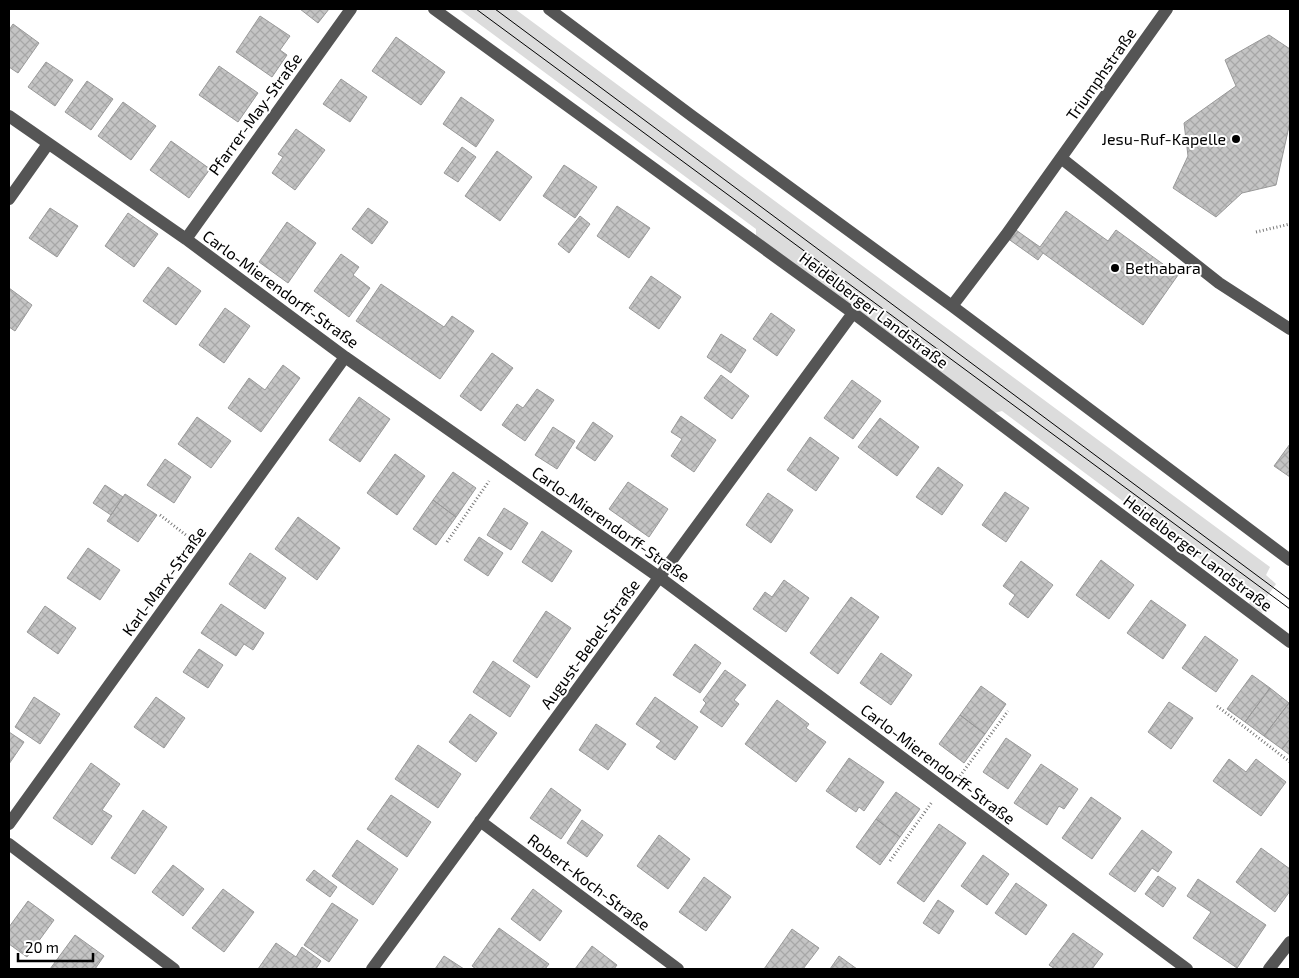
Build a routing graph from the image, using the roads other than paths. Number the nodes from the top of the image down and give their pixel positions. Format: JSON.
{"nodes":[{"id":1,"x":351,"y":9,"type":"edge"},
{"id":2,"x":434,"y":9,"type":"edge"},
{"id":3,"x":549,"y":9,"type":"edge"},
{"id":4,"x":1168,"y":9,"type":"edge"},
{"id":5,"x":9,"y":116,"type":"edge"},
{"id":6,"x":48,"y":144,"type":"junction"},
{"id":7,"x":1062,"y":158,"type":"junction"},
{"id":8,"x":9,"y":198,"type":"edge"},
{"id":9,"x":186,"y":239,"type":"junction"},
{"id":10,"x":952,"y":306,"type":"junction"},
{"id":11,"x":852,"y":314,"type":"junction"},
{"id":12,"x":1290,"y":329,"type":"edge"},
{"id":13,"x":345,"y":357,"type":"junction"},
{"id":14,"x":1290,"y":560,"type":"edge"},
{"id":15,"x":659,"y":578,"type":"junction"},
{"id":16,"x":1290,"y":642,"type":"edge"},
{"id":17,"x":480,"y":822,"type":"junction"},
{"id":18,"x":9,"y":824,"type":"edge"},
{"id":19,"x":9,"y":844,"type":"edge"},
{"id":20,"x":1290,"y":942,"type":"edge"},
{"id":21,"x":174,"y":969,"type":"edge"},
{"id":22,"x":372,"y":969,"type":"edge"},
{"id":23,"x":678,"y":969,"type":"edge"},
{"id":24,"x":1187,"y":969,"type":"edge"},
{"id":25,"x":1269,"y":969,"type":"edge"}],
"edges":[{"from":1,"to":9,"type":"street","name":"Pfarrer-May-Straße"},
{"from":2,"to":11,"type":"street","name":"Heidelberger Landstraße"},
{"from":3,"to":10,"type":"street"},
{"from":4,"to":7,"type":"street","name":"Triumphstraße"},
{"from":5,"to":6,"type":"street","name":"Carlo-Mierendorff-Straße"},
{"from":6,"to":8,"type":"street"},
{"from":6,"to":9,"type":"street","name":"Carlo-Mierendorff-Straße"},
{"from":7,"to":10,"type":"street","name":"Triumphstraße"},
{"from":7,"to":12,"type":"street"},
{"from":9,"to":13,"type":"street","name":"Carlo-Mierendorff-Straße"},
{"from":10,"to":14,"type":"street"},
{"from":11,"to":15,"type":"street","name":"August-Bebel-Straße"},
{"from":11,"to":16,"type":"street","name":"Heidelberger Landstraße"},
{"from":13,"to":15,"type":"street","name":"Carlo-Mierendorff-Straße"},
{"from":13,"to":18,"type":"street","name":"Karl-Marx-Straße"},
{"from":15,"to":17,"type":"street","name":"August-Bebel-Straße"},
{"from":15,"to":24,"type":"street","name":"Carlo-Mierendorff-Straße"},
{"from":17,"to":22,"type":"street","name":"August-Bebel-Straße"},
{"from":17,"to":23,"type":"street","name":"Robert-Koch-Straße"},
{"from":19,"to":21,"type":"street"},
{"from":20,"to":25,"type":"street"}]}
